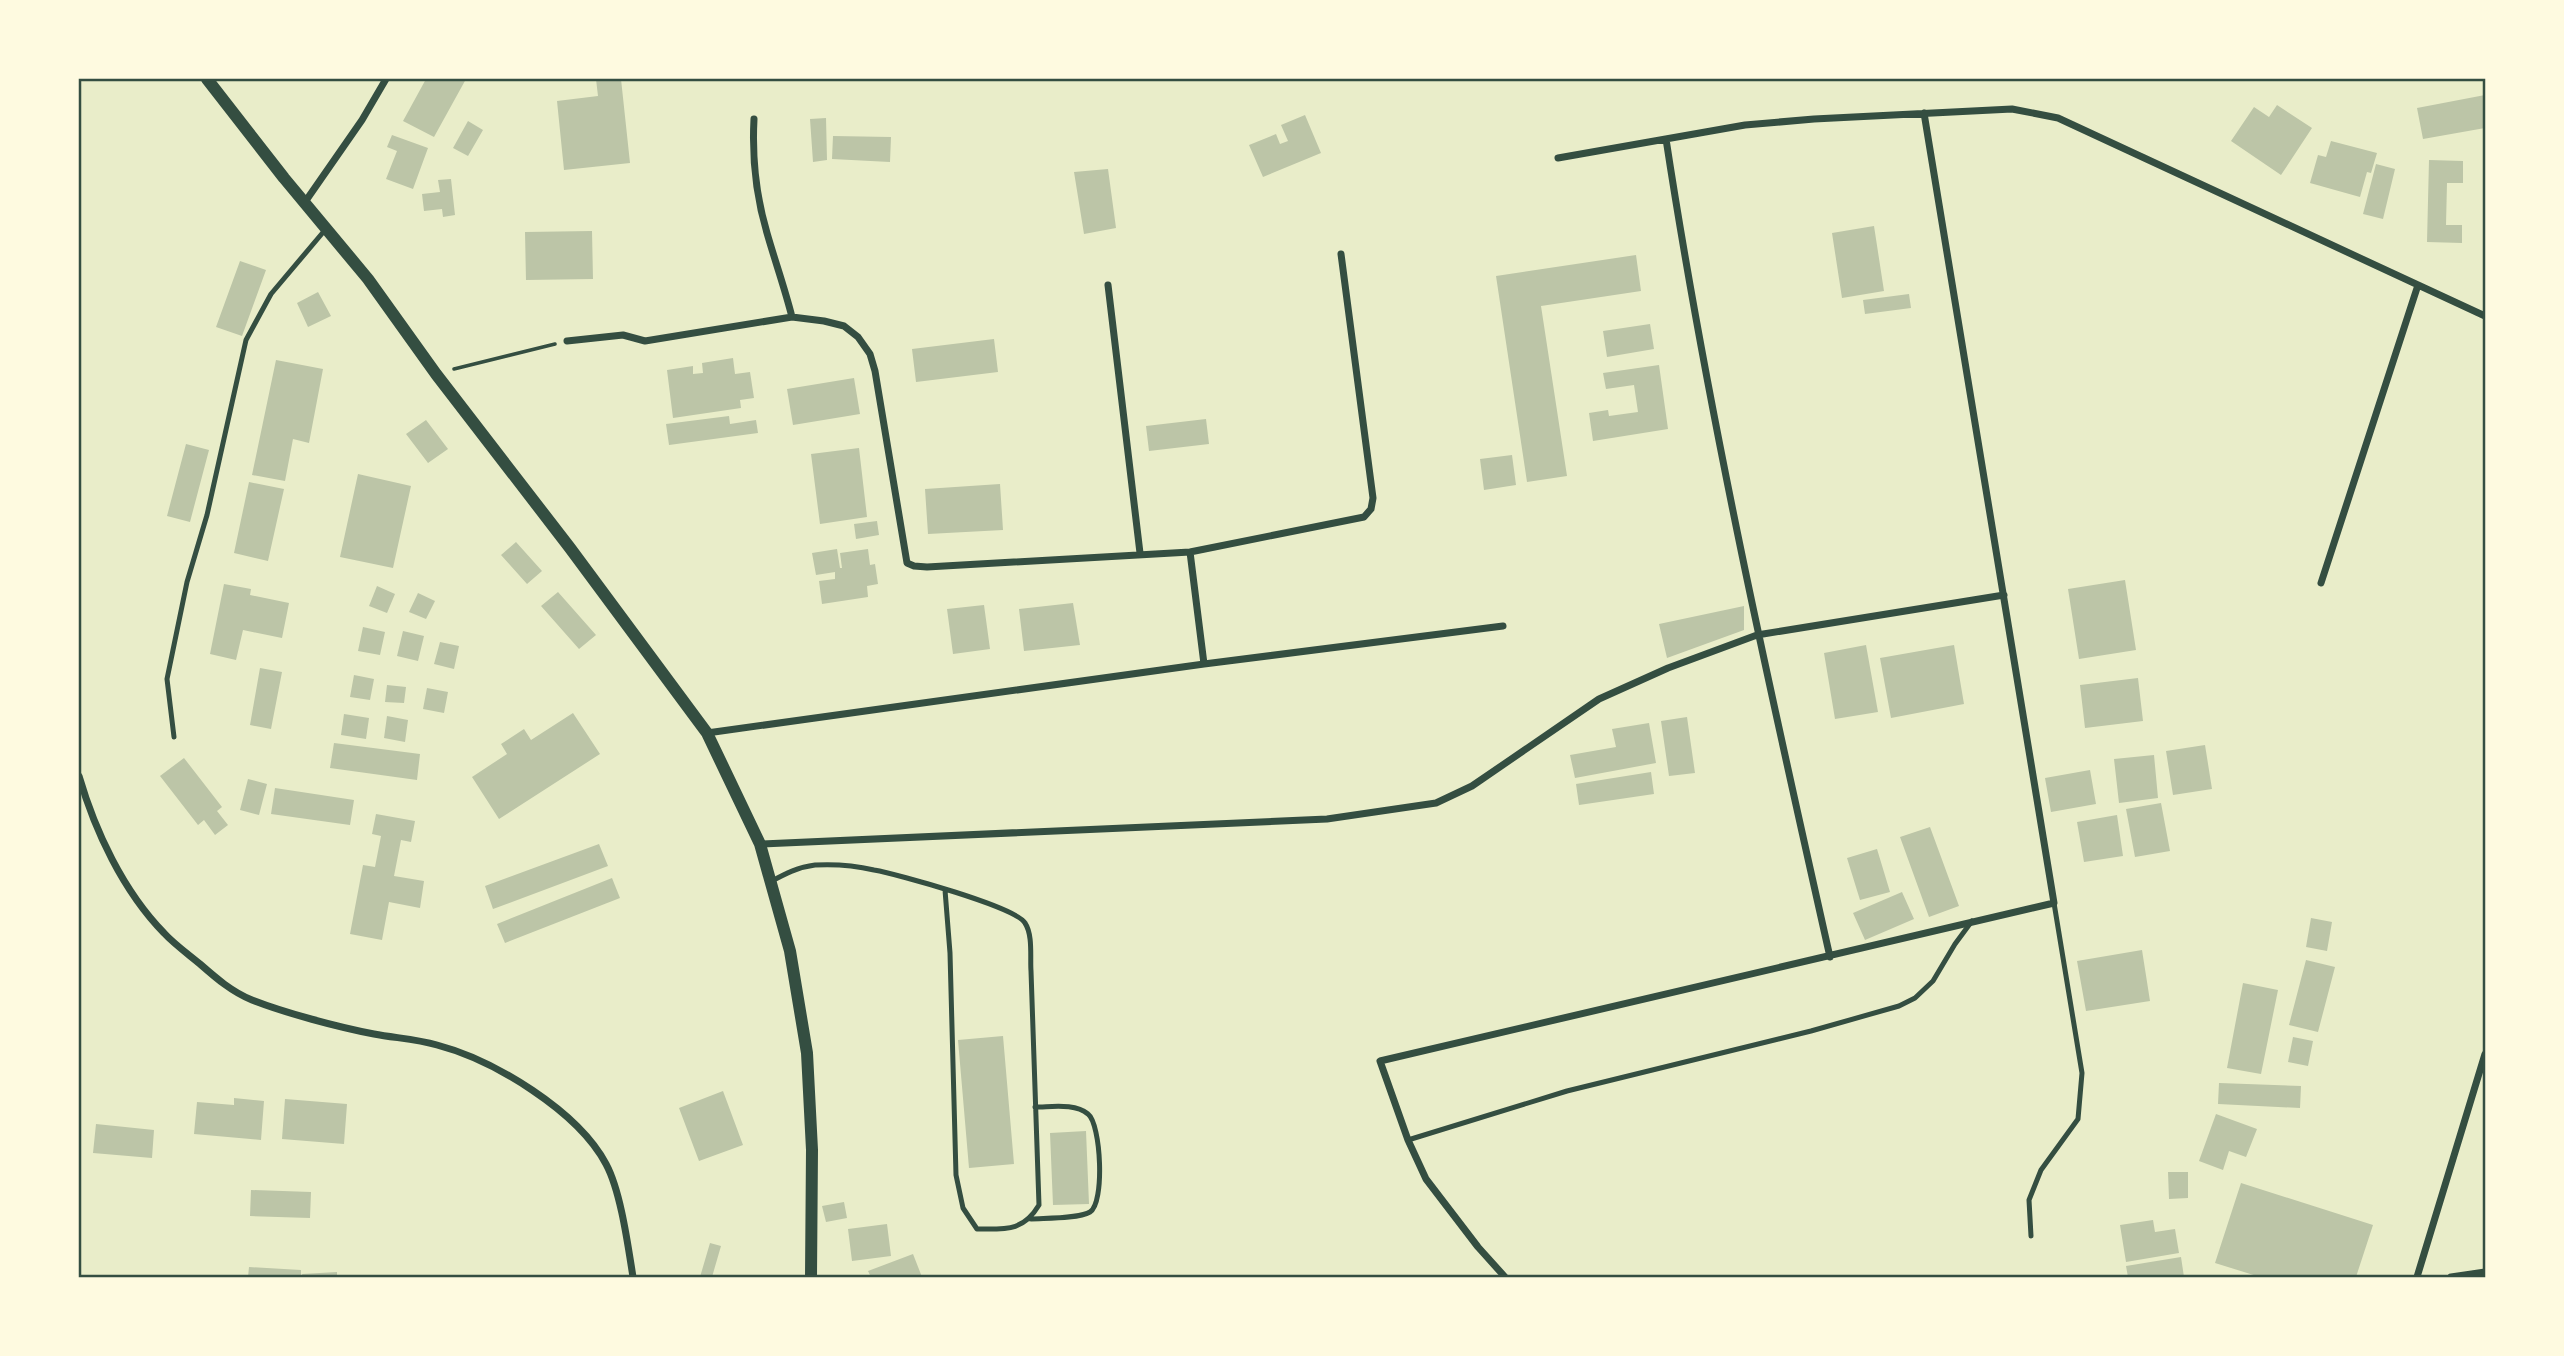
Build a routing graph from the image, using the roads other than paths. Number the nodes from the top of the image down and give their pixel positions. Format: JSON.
{"nodes":[{"id":1,"x":207,"y":79,"type":"edge"},
{"id":2,"x":386,"y":79,"type":"edge"},
{"id":3,"x":1924,"y":113,"type":"junction"},
{"id":4,"x":754,"y":119,"type":"dead end"},
{"id":5,"x":1666,"y":139,"type":"junction"},
{"id":6,"x":1558,"y":158,"type":"dead end"},
{"id":7,"x":305,"y":202,"type":"junction"},
{"id":8,"x":327,"y":227,"type":"junction"},
{"id":9,"x":1341,"y":254,"type":"dead end"},
{"id":10,"x":1108,"y":285,"type":"dead end"},
{"id":11,"x":2418,"y":285,"type":"junction"},
{"id":12,"x":2485,"y":316,"type":"edge"},
{"id":13,"x":792,"y":317,"type":"junction"},
{"id":14,"x":567,"y":341,"type":"road end"},
{"id":15,"x":1190,"y":552,"type":"junction"},
{"id":16,"x":1140,"y":554,"type":"junction"},
{"id":17,"x":2321,"y":583,"type":"dead end"},
{"id":18,"x":2004,"y":594,"type":"junction"},
{"id":19,"x":1503,"y":626,"type":"dead end"},
{"id":20,"x":1758,"y":635,"type":"junction"},
{"id":21,"x":1204,"y":664,"type":"junction"},
{"id":22,"x":707,"y":733,"type":"junction"},
{"id":23,"x":174,"y":737,"type":"dead end"},
{"id":24,"x":79,"y":776,"type":"edge"},
{"id":25,"x":760,"y":844,"type":"junction"},
{"id":26,"x":770,"y":882,"type":"junction"},
{"id":27,"x":945,"y":890,"type":"junction"},
{"id":28,"x":2054,"y":903,"type":"junction"},
{"id":29,"x":1972,"y":921,"type":"junction"},
{"id":30,"x":1830,"y":957,"type":"junction"},
{"id":31,"x":2485,"y":1054,"type":"edge"},
{"id":32,"x":1035,"y":1107,"type":"junction"},
{"id":33,"x":1408,"y":1140,"type":"junction"},
{"id":34,"x":1031,"y":1219,"type":"junction"},
{"id":35,"x":2031,"y":1236,"type":"dead end"},
{"id":36,"x":2485,"y":1272,"type":"edge"},
{"id":37,"x":633,"y":1277,"type":"edge"},
{"id":38,"x":811,"y":1277,"type":"edge"},
{"id":39,"x":1505,"y":1277,"type":"edge"},
{"id":40,"x":2417,"y":1277,"type":"edge"},
{"id":41,"x":2451,"y":1277,"type":"edge"}],
"edges":[{"from":1,"to":7,"type":"street"},
{"from":2,"to":7,"type":"street"},
{"from":3,"to":5,"type":"street"},
{"from":3,"to":11,"type":"street"},
{"from":3,"to":18,"type":"street"},
{"from":4,"to":13,"type":"street"},
{"from":5,"to":6,"type":"street"},
{"from":5,"to":20,"type":"street"},
{"from":7,"to":8,"type":"street"},
{"from":8,"to":22,"type":"street"},
{"from":8,"to":23,"type":"lane"},
{"from":9,"to":15,"type":"street"},
{"from":10,"to":16,"type":"street"},
{"from":11,"to":12,"type":"street"},
{"from":11,"to":17,"type":"street"},
{"from":13,"to":14,"type":"street"},
{"from":13,"to":16,"type":"street"},
{"from":15,"to":16,"type":"street"},
{"from":15,"to":21,"type":"street"},
{"from":18,"to":20,"type":"street"},
{"from":18,"to":28,"type":"street"},
{"from":19,"to":21,"type":"street"},
{"from":20,"to":25,"type":"street"},
{"from":20,"to":30,"type":"street"},
{"from":21,"to":22,"type":"street"},
{"from":22,"to":25,"type":"street"},
{"from":24,"to":37,"type":"street"},
{"from":25,"to":26,"type":"street"},
{"from":26,"to":27,"type":"lane"},
{"from":26,"to":38,"type":"street"},
{"from":27,"to":32,"type":"lane"},
{"from":27,"to":34,"type":"lane"},
{"from":28,"to":29,"type":"street"},
{"from":28,"to":35,"type":"lane"},
{"from":29,"to":30,"type":"street"},
{"from":29,"to":33,"type":"lane"},
{"from":30,"to":33,"type":"street"},
{"from":31,"to":40,"type":"street"},
{"from":32,"to":34,"type":"lane"},
{"from":32,"to":34,"type":"lane"},
{"from":33,"to":39,"type":"street"},
{"from":36,"to":41,"type":"street"}]}
